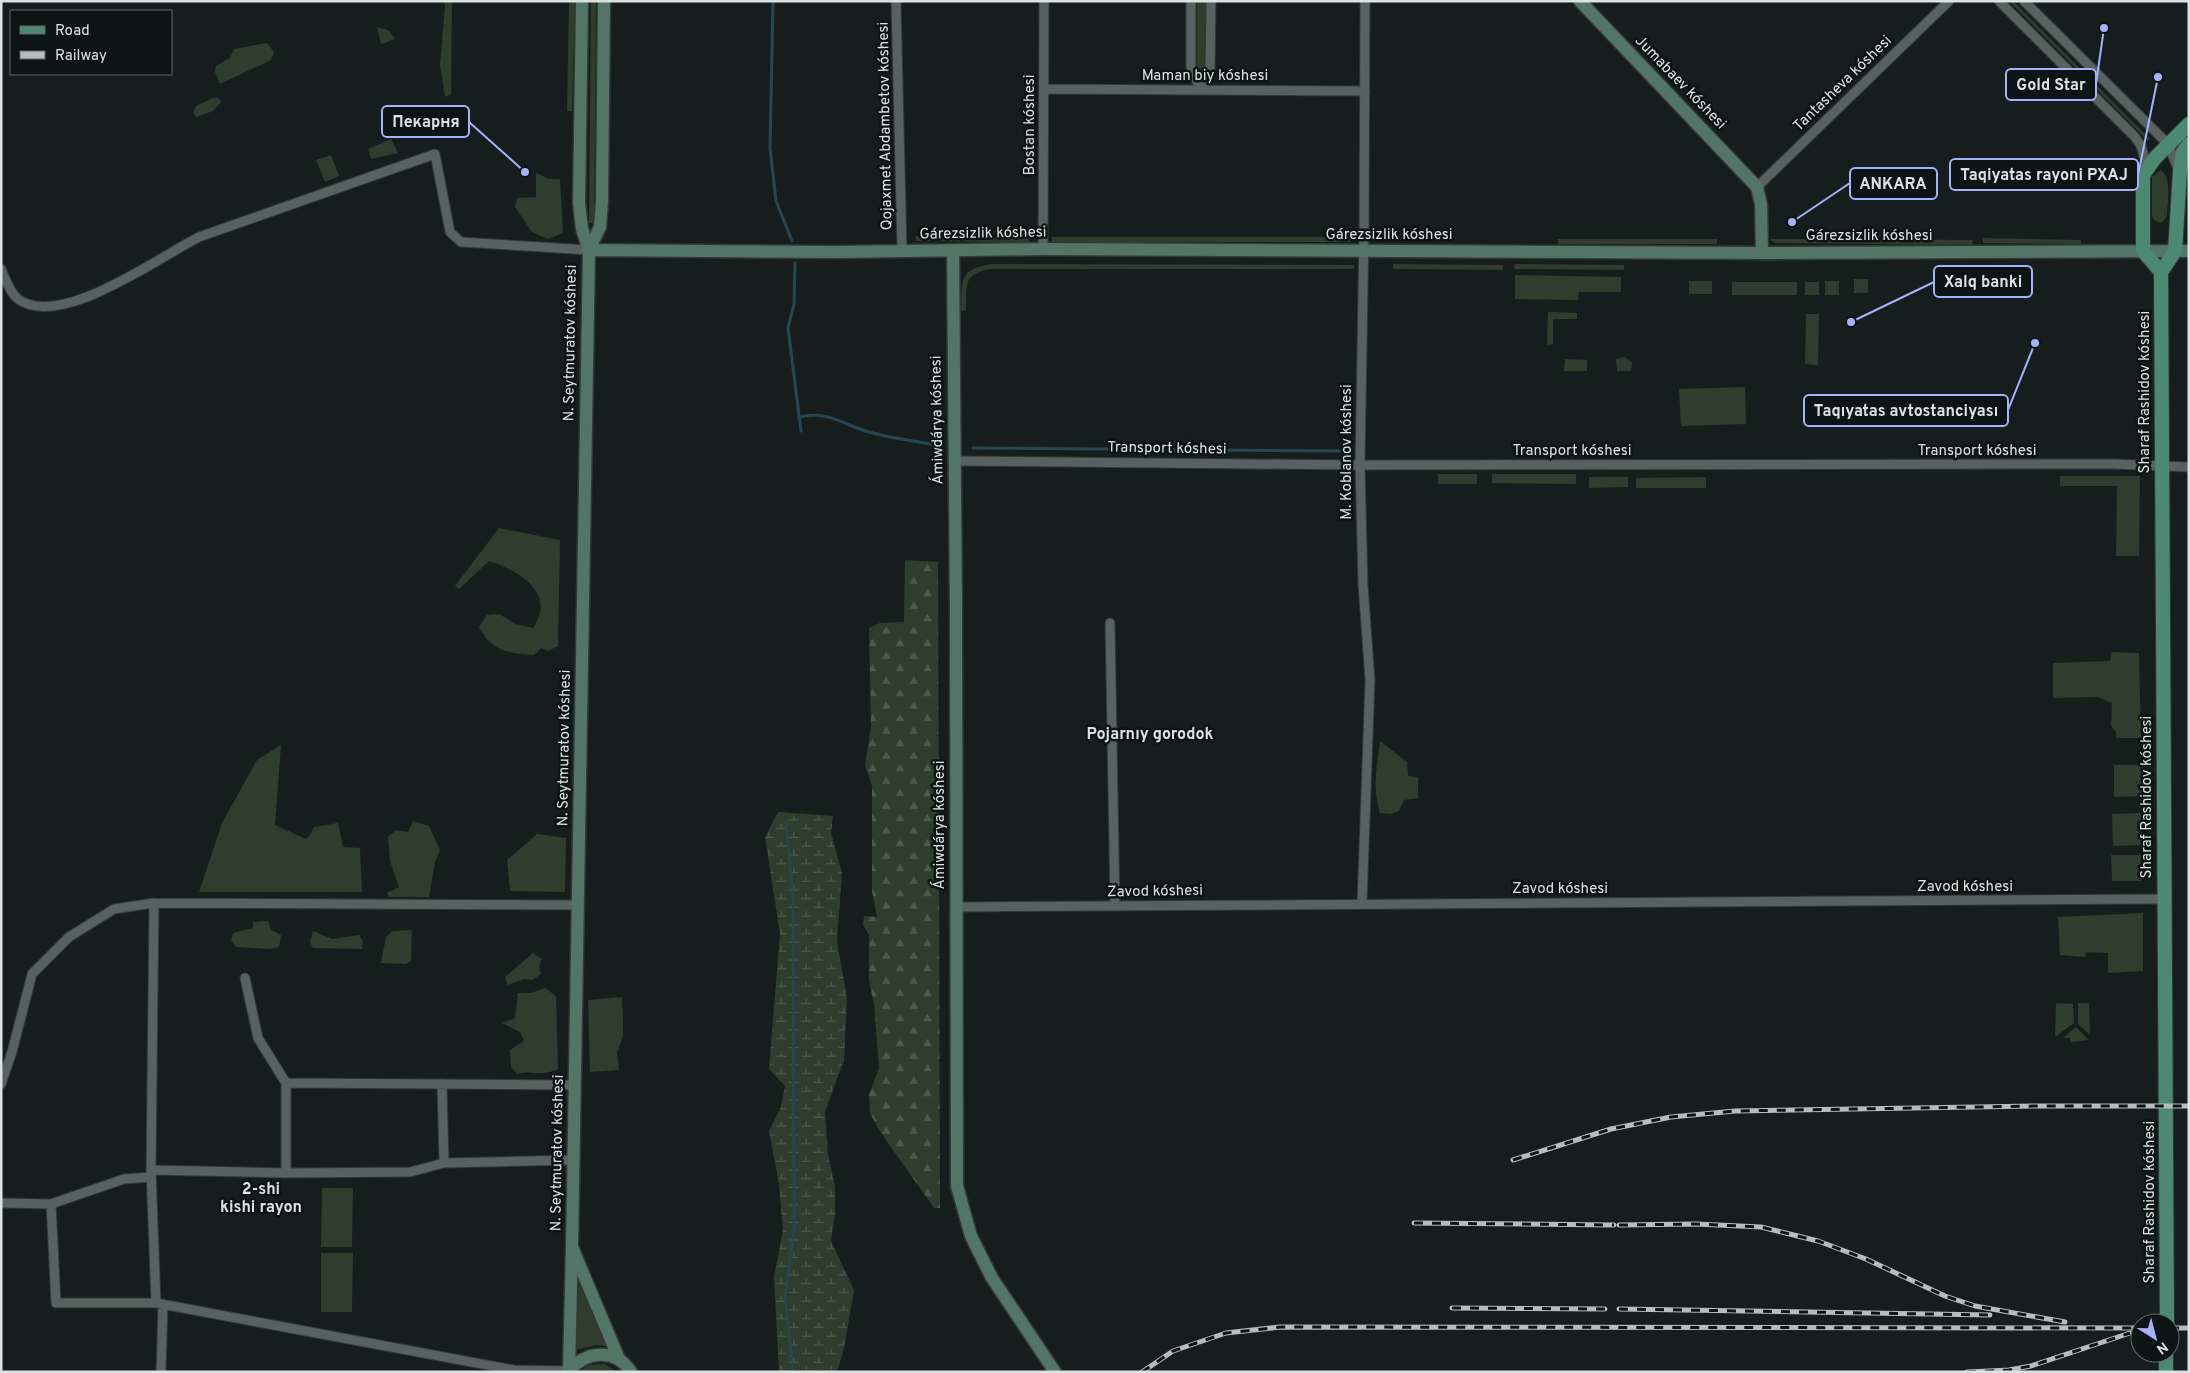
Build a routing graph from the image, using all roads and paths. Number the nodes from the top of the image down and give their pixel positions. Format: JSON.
{"nodes":[{"id":1,"x":582,"y":1,"type":"edge"},
{"id":2,"x":604,"y":1,"type":"edge"},
{"id":3,"x":896,"y":1,"type":"edge"},
{"id":4,"x":1044,"y":1,"type":"edge"},
{"id":5,"x":1191,"y":1,"type":"edge"},
{"id":6,"x":1211,"y":1,"type":"edge"},
{"id":7,"x":1365,"y":1,"type":"edge"},
{"id":8,"x":1949,"y":1,"type":"edge"},
{"id":9,"x":1999,"y":1,"type":"edge"},
{"id":10,"x":2024,"y":1,"type":"edge"},
{"id":11,"x":1581,"y":2,"type":"edge"},
{"id":12,"x":1045,"y":89,"type":"junction"},
{"id":13,"x":1202,"y":89,"type":"junction"},
{"id":14,"x":1365,"y":90,"type":"junction"},
{"id":15,"x":2185,"y":128,"type":"edge"},
{"id":16,"x":2168,"y":144,"type":"junction"},
{"id":17,"x":2189,"y":144,"type":"edge"},
{"id":18,"x":2147,"y":166,"type":"junction"},
{"id":19,"x":2180,"y":172,"type":"junction"},
{"id":20,"x":1757,"y":187,"type":"junction"},
{"id":21,"x":588,"y":250,"type":"junction"},
{"id":22,"x":1043,"y":250,"type":"junction"},
{"id":23,"x":902,"y":251,"type":"junction"},
{"id":24,"x":953,"y":251,"type":"junction"},
{"id":25,"x":2143,"y":251,"type":"junction"},
{"id":26,"x":2182,"y":251,"type":"edge"},
{"id":27,"x":1364,"y":252,"type":"junction"},
{"id":28,"x":1762,"y":253,"type":"junction"},
{"id":29,"x":1,"y":269,"type":"edge"},
{"id":30,"x":2161,"y":272,"type":"junction"},
{"id":31,"x":955,"y":461,"type":"junction"},
{"id":32,"x":1360,"y":464,"type":"junction"},
{"id":33,"x":2161,"y":467,"type":"junction"},
{"id":34,"x":2189,"y":467,"type":"edge"},
{"id":35,"x":1110,"y":623,"type":"dead end"},
{"id":36,"x":2164,"y":899,"type":"junction"},
{"id":37,"x":154,"y":903,"type":"junction"},
{"id":38,"x":1362,"y":903,"type":"junction"},
{"id":39,"x":579,"y":905,"type":"junction"},
{"id":40,"x":1115,"y":906,"type":"junction"},
{"id":41,"x":956,"y":907,"type":"junction"},
{"id":42,"x":244,"y":978,"type":"dead end"},
{"id":43,"x":286,"y":1083,"type":"junction"},
{"id":44,"x":1,"y":1084,"type":"edge"},
{"id":45,"x":442,"y":1084,"type":"junction"},
{"id":46,"x":575,"y":1085,"type":"junction"},
{"id":47,"x":574,"y":1160,"type":"junction"},
{"id":48,"x":444,"y":1163,"type":"junction"},
{"id":49,"x":286,"y":1173,"type":"junction"},
{"id":50,"x":151,"y":1174,"type":"junction"},
{"id":51,"x":1,"y":1203,"type":"edge"},
{"id":52,"x":51,"y":1204,"type":"junction"},
{"id":53,"x":572,"y":1247,"type":"junction"},
{"id":54,"x":160,"y":1304,"type":"junction"},
{"id":55,"x":2166,"y":1313,"type":"edge"},
{"id":56,"x":619,"y":1359,"type":"junction"},
{"id":57,"x":569,"y":1371,"type":"edge"},
{"id":58,"x":161,"y":1372,"type":"edge"},
{"id":59,"x":631,"y":1372,"type":"edge"},
{"id":60,"x":1056,"y":1372,"type":"edge"}],
"edges":[{"from":1,"to":21,"type":"street"},
{"from":2,"to":21,"type":"street"},
{"from":3,"to":23,"type":"street","name":"Qojaxmet Abdambetov kóshesi"},
{"from":4,"to":12,"type":"street","name":"Bostan kóshesi"},
{"from":5,"to":13,"type":"street"},
{"from":6,"to":13,"type":"street"},
{"from":7,"to":14,"type":"street","name":"M. Koblanov kóshesi"},
{"from":8,"to":20,"type":"street","name":"Tantasheva kóshesi"},
{"from":9,"to":18,"type":"street"},
{"from":10,"to":16,"type":"street"},
{"from":11,"to":20,"type":"street","name":"Jumabaev kóshesi"},
{"from":12,"to":13,"type":"street","name":"Maman biy kóshesi"},
{"from":12,"to":22,"type":"street","name":"Bostan kóshesi"},
{"from":13,"to":14,"type":"street","name":"Maman biy kóshesi"},
{"from":14,"to":27,"type":"street","name":"M. Koblanov kóshesi"},
{"from":15,"to":16,"type":"main road"},
{"from":16,"to":18,"type":"main road"},
{"from":16,"to":19,"type":"street"},
{"from":17,"to":19,"type":"main road"},
{"from":18,"to":25,"type":"main road"},
{"from":19,"to":26,"type":"main road"},
{"from":20,"to":28,"type":"street"},
{"from":21,"to":23,"type":"street","name":"Gárezsizlik kóshesi"},
{"from":21,"to":29,"type":"street"},
{"from":21,"to":39,"type":"street","name":"N. Seytmuratov kóshesi"},
{"from":22,"to":24,"type":"street","name":"Gárezsizlik kóshesi"},
{"from":22,"to":27,"type":"street","name":"Gárezsizlik kóshesi"},
{"from":23,"to":24,"type":"street","name":"Gárezsizlik kóshesi"},
{"from":24,"to":31,"type":"street","name":"Ámiwdárya kóshesi"},
{"from":25,"to":26,"type":"street","name":"Gárezsizlik kóshesi"},
{"from":25,"to":28,"type":"street","name":"Gárezsizlik kóshesi"},
{"from":25,"to":30,"type":"main road"},
{"from":26,"to":30,"type":"main road"},
{"from":27,"to":28,"type":"street","name":"Gárezsizlik kóshesi"},
{"from":27,"to":32,"type":"street","name":"M. Koblanov kóshesi"},
{"from":30,"to":33,"type":"main road","name":"Sharaf Rashidov kóshesi"},
{"from":31,"to":32,"type":"street","name":"Transport kóshesi"},
{"from":31,"to":41,"type":"street","name":"Ámiwdárya kóshesi"},
{"from":32,"to":33,"type":"street","name":"Transport kóshesi"},
{"from":32,"to":38,"type":"street","name":"M. Koblanov kóshesi"},
{"from":33,"to":34,"type":"street","name":"Transport kóshesi"},
{"from":33,"to":36,"type":"main road","name":"Sharaf Rashidov kóshesi"},
{"from":35,"to":40,"type":"street"},
{"from":36,"to":38,"type":"street","name":"Zavod kóshesi"},
{"from":36,"to":55,"type":"main road","name":"Sharaf Rashidov kóshesi"},
{"from":37,"to":39,"type":"street"},
{"from":37,"to":44,"type":"street"},
{"from":37,"to":50,"type":"street"},
{"from":38,"to":40,"type":"street","name":"Zavod kóshesi"},
{"from":39,"to":46,"type":"street","name":"N. Seytmuratov kóshesi"},
{"from":40,"to":41,"type":"street","name":"Zavod kóshesi"},
{"from":41,"to":60,"type":"street","name":"Ámiwdárya kóshesi"},
{"from":42,"to":43,"type":"street"},
{"from":43,"to":45,"type":"street"},
{"from":43,"to":49,"type":"street"},
{"from":45,"to":46,"type":"street"},
{"from":45,"to":48,"type":"street"},
{"from":46,"to":47,"type":"street","name":"N. Seytmuratov kóshesi"},
{"from":47,"to":48,"type":"street"},
{"from":47,"to":53,"type":"street","name":"N. Seytmuratov kóshesi"},
{"from":48,"to":49,"type":"street"},
{"from":49,"to":50,"type":"street"},
{"from":50,"to":52,"type":"street"},
{"from":50,"to":54,"type":"street"},
{"from":51,"to":52,"type":"street"},
{"from":52,"to":54,"type":"street"},
{"from":53,"to":56,"type":"street"},
{"from":53,"to":57,"type":"street","name":"N. Seytmuratov kóshesi"},
{"from":54,"to":57,"type":"street"},
{"from":54,"to":58,"type":"street"},
{"from":56,"to":57,"type":"street"},
{"from":56,"to":59,"type":"street"}]}
